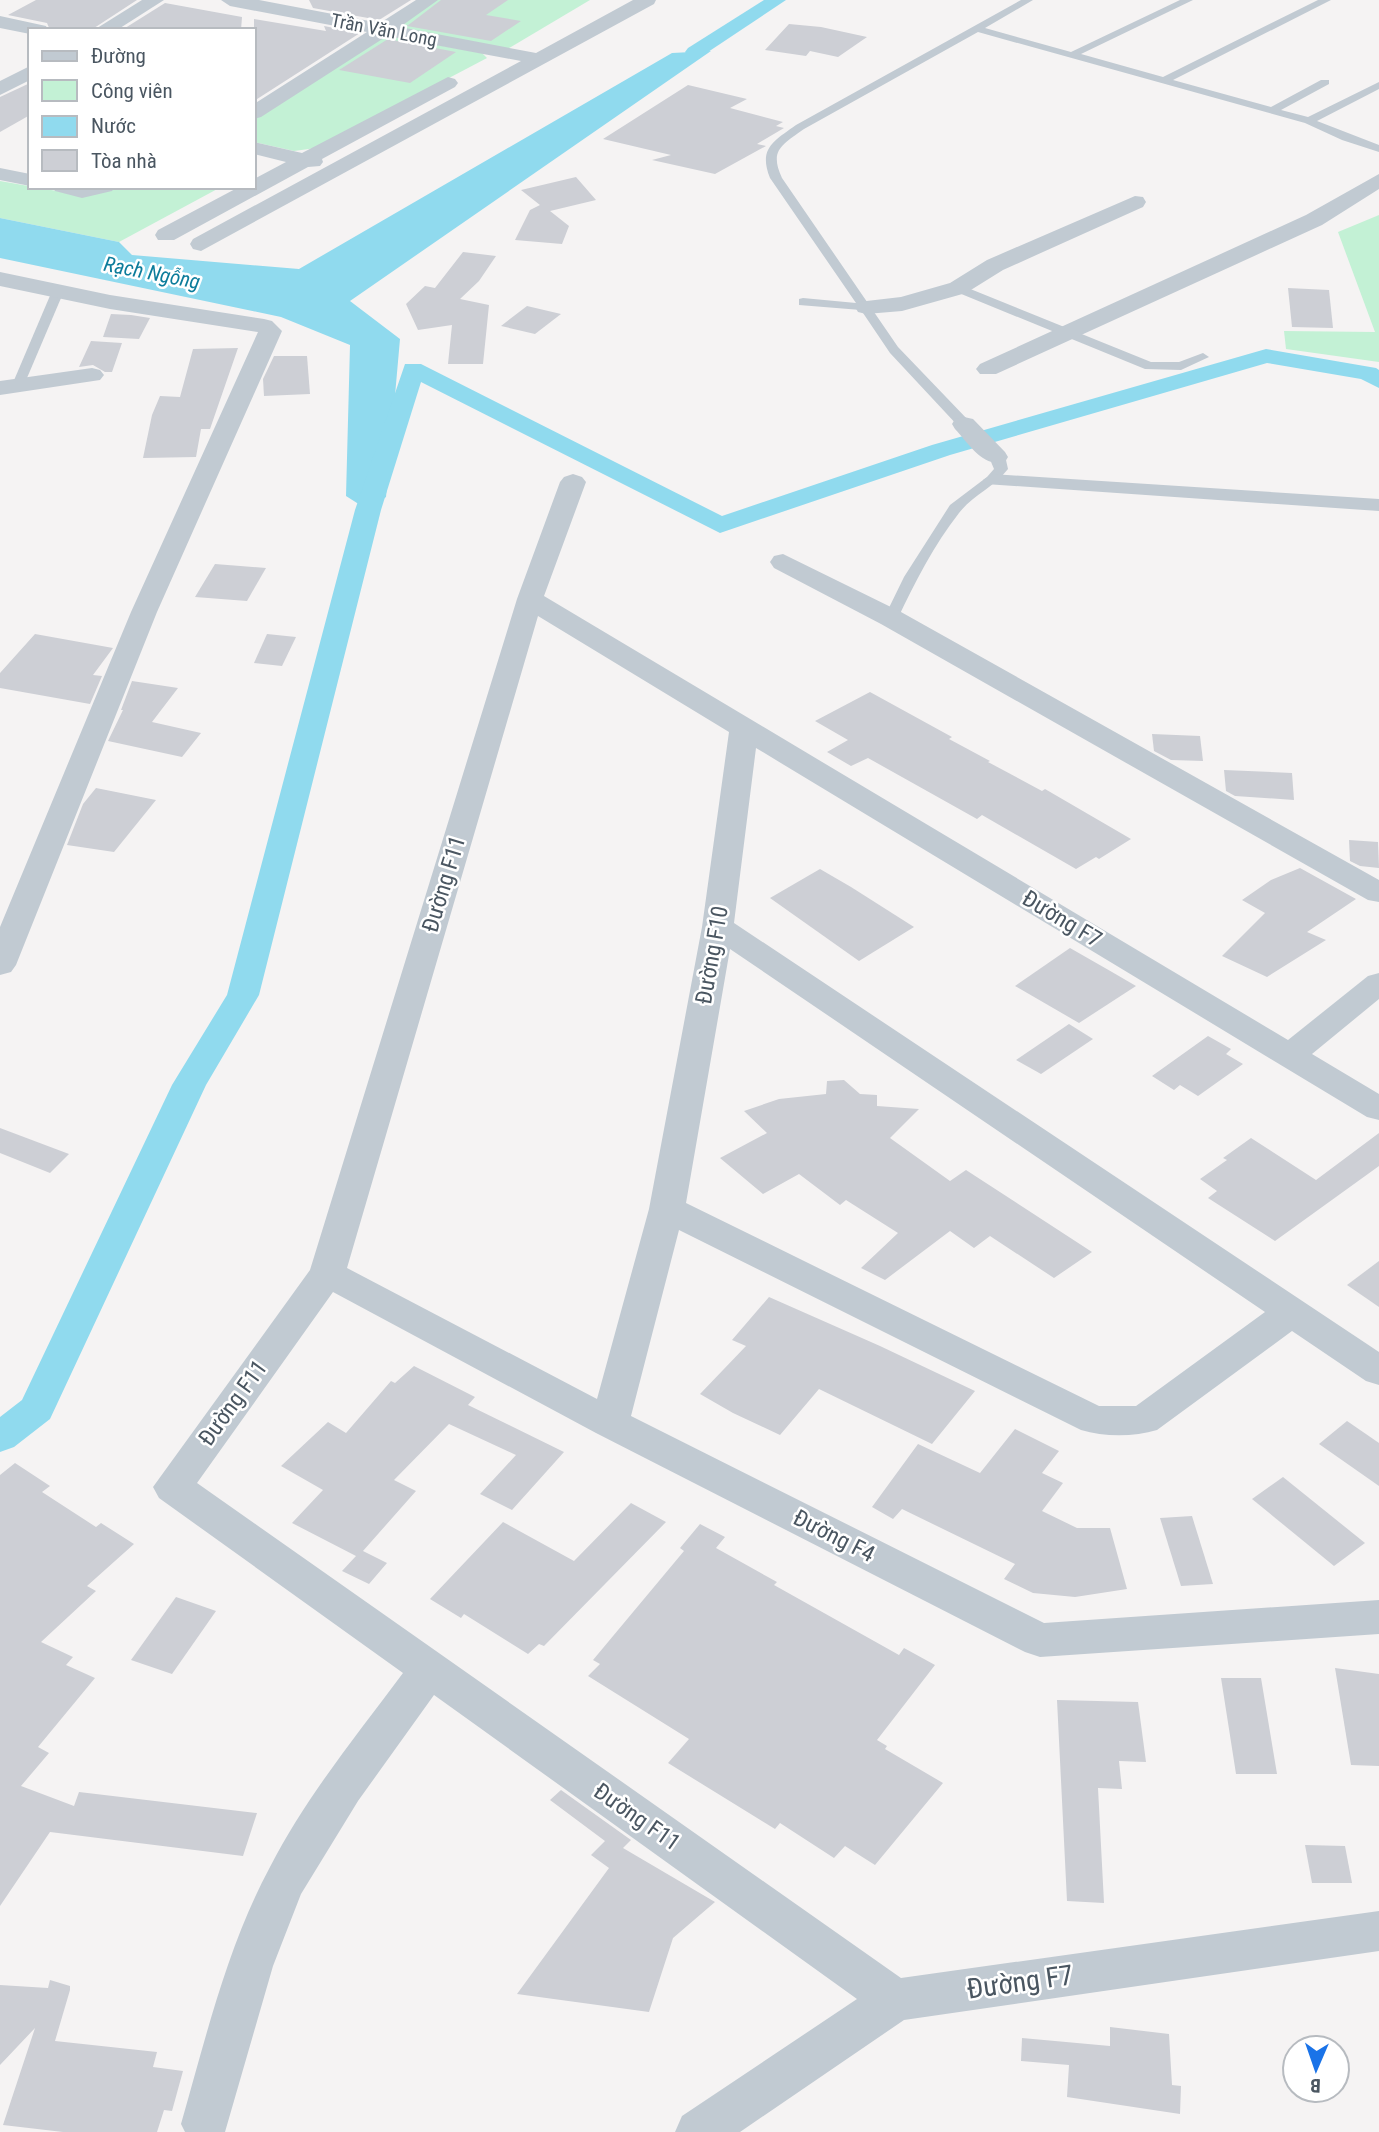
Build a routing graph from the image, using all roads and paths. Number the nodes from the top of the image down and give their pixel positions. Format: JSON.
{"nodes":[{"id":1,"x":155,"y":0,"type":"edge"},
{"id":2,"x":230,"y":0,"type":"edge"},
{"id":3,"x":301,"y":0,"type":"edge"},
{"id":4,"x":429,"y":0,"type":"edge"},
{"id":5,"x":647,"y":0,"type":"edge"},
{"id":6,"x":1028,"y":0,"type":"edge"},
{"id":7,"x":1188,"y":0,"type":"edge"},
{"id":8,"x":1326,"y":0,"type":"edge"},
{"id":9,"x":284,"y":10,"type":"junction"},
{"id":10,"x":0,"y":22,"type":"edge"},
{"id":11,"x":263,"y":23,"type":"dead end"},
{"id":12,"x":29,"y":28,"type":"edge"},
{"id":13,"x":106,"y":28,"type":"edge"},
{"id":14,"x":382,"y":29,"type":"junction"},
{"id":15,"x":978,"y":29,"type":"junction"},
{"id":16,"x":528,"y":39,"type":"dead end"},
{"id":17,"x":504,"y":52,"type":"junction"},
{"id":18,"x":1074,"y":54,"type":"junction"},
{"id":19,"x":539,"y":59,"type":"junction"},
{"id":20,"x":28,"y":74,"type":"edge"},
{"id":21,"x":1165,"y":80,"type":"junction"},
{"id":22,"x":1325,"y":82,"type":"dead end"},
{"id":23,"x":1379,"y":85,"type":"edge"},
{"id":24,"x":7,"y":93,"type":"edge"},
{"id":25,"x":1272,"y":111,"type":"junction"},
{"id":26,"x":256,"y":112,"type":"edge"},
{"id":27,"x":1309,"y":121,"type":"junction"},
{"id":28,"x":256,"y":148,"type":"edge"},
{"id":29,"x":1379,"y":149,"type":"edge"},
{"id":30,"x":305,"y":160,"type":"junction"},
{"id":31,"x":340,"y":168,"type":"junction"},
{"id":32,"x":0,"y":174,"type":"edge"},
{"id":33,"x":28,"y":180,"type":"edge"},
{"id":34,"x":1379,"y":180,"type":"edge"},
{"id":35,"x":256,"y":186,"type":"edge"},
{"id":36,"x":70,"y":189,"type":"edge"},
{"id":37,"x":96,"y":189,"type":"edge"},
{"id":38,"x":251,"y":189,"type":"edge"},
{"id":39,"x":1135,"y":202,"type":"dead end"},
{"id":40,"x":166,"y":235,"type":"dead end"},
{"id":41,"x":201,"y":244,"type":"dead end"},
{"id":42,"x":0,"y":279,"type":"edge"},
{"id":43,"x":958,"y":288,"type":"junction"},
{"id":44,"x":58,"y":291,"type":"junction"},
{"id":45,"x":803,"y":302,"type":"dead end"},
{"id":46,"x":866,"y":307,"type":"junction"},
{"id":47,"x":1070,"y":333,"type":"junction"},
{"id":48,"x":1203,"y":356,"type":"dead end"},
{"id":49,"x":988,"y":369,"type":"dead end"},
{"id":50,"x":92,"y":375,"type":"dead end"},
{"id":51,"x":9,"y":386,"type":"edge"},
{"id":52,"x":964,"y":424,"type":"joint"},
{"id":53,"x":994,"y":468,"type":"junction"},
{"id":54,"x":573,"y":482,"type":"dead end"},
{"id":55,"x":1379,"y":505,"type":"edge"},
{"id":56,"x":783,"y":562,"type":"dead end"},
{"id":57,"x":530,"y":600,"type":"junction"},
{"id":58,"x":891,"y":618,"type":"junction"},
{"id":59,"x":744,"y":729,"type":"junction"},
{"id":60,"x":1379,"y":893,"type":"edge"},
{"id":61,"x":718,"y":927,"type":"junction"},
{"id":62,"x":0,"y":965,"type":"edge"},
{"id":63,"x":1379,"y":984,"type":"edge"},
{"id":64,"x":1290,"y":1055,"type":"junction"},
{"id":65,"x":1379,"y":1109,"type":"edge"},
{"id":66,"x":667,"y":1209,"type":"junction"},
{"id":67,"x":327,"y":1273,"type":"junction"},
{"id":68,"x":1291,"y":1312,"type":"junction"},
{"id":69,"x":1379,"y":1371,"type":"edge"},
{"id":70,"x":610,"y":1423,"type":"junction"},
{"id":71,"x":1379,"y":1617,"type":"edge"},
{"id":72,"x":429,"y":1669,"type":"junction"},
{"id":73,"x":1379,"y":1931,"type":"edge"},
{"id":74,"x":895,"y":2000,"type":"junction"},
{"id":75,"x":205,"y":2124,"type":"dead end"},
{"id":76,"x":699,"y":2132,"type":"edge"}],
"edges":[{"from":1,"to":13,"type":"street"},
{"from":2,"to":9,"type":"street","name":"Trần Văn Long"},
{"from":3,"to":9,"type":"street"},
{"from":4,"to":14,"type":"street"},
{"from":5,"to":19,"type":"street"},
{"from":6,"to":15,"type":"lane"},
{"from":7,"to":18,"type":"lane"},
{"from":8,"to":21,"type":"lane"},
{"from":9,"to":11,"type":"street"},
{"from":9,"to":14,"type":"street","name":"Trần Văn Long"},
{"from":10,"to":12,"type":"street"},
{"from":14,"to":17,"type":"street","name":"Trần Văn Long"},
{"from":14,"to":26,"type":"street"},
{"from":15,"to":18,"type":"lane"},
{"from":15,"to":46,"type":"lane"},
{"from":16,"to":17,"type":"street"},
{"from":17,"to":19,"type":"street","name":"Trần Văn Long"},
{"from":17,"to":30,"type":"street"},
{"from":18,"to":21,"type":"lane"},
{"from":19,"to":31,"type":"street"},
{"from":20,"to":24,"type":"street"},
{"from":21,"to":25,"type":"lane"},
{"from":22,"to":25,"type":"lane"},
{"from":23,"to":27,"type":"lane"},
{"from":25,"to":27,"type":"lane"},
{"from":27,"to":29,"type":"lane"},
{"from":28,"to":30,"type":"street"},
{"from":30,"to":31,"type":"street"},
{"from":30,"to":35,"type":"street"},
{"from":31,"to":41,"type":"street"},
{"from":32,"to":33,"type":"street"},
{"from":34,"to":47,"type":"street"},
{"from":36,"to":37,"type":"street"},
{"from":38,"to":40,"type":"street"},
{"from":39,"to":43,"type":"street"},
{"from":42,"to":44,"type":"street"},
{"from":43,"to":46,"type":"street"},
{"from":43,"to":47,"type":"lane"},
{"from":44,"to":51,"type":"lane"},
{"from":44,"to":62,"type":"street"},
{"from":45,"to":46,"type":"lane"},
{"from":46,"to":52,"type":"lane"},
{"from":47,"to":48,"type":"lane"},
{"from":47,"to":49,"type":"street"},
{"from":50,"to":51,"type":"street"},
{"from":52,"to":53,"type":"street"},
{"from":53,"to":55,"type":"street"},
{"from":53,"to":58,"type":"lane"},
{"from":54,"to":57,"type":"street","name":"Đường F11"},
{"from":56,"to":58,"type":"street"},
{"from":57,"to":59,"type":"street"},
{"from":57,"to":67,"type":"street","name":"Đường F11"},
{"from":58,"to":60,"type":"street"},
{"from":59,"to":61,"type":"street","name":"Đường F10"},
{"from":59,"to":64,"type":"street","name":"Đường F7"},
{"from":61,"to":66,"type":"street","name":"Đường F10"},
{"from":61,"to":68,"type":"street"},
{"from":63,"to":64,"type":"street"},
{"from":64,"to":65,"type":"street","name":"Đường F7"},
{"from":66,"to":68,"type":"street"},
{"from":66,"to":70,"type":"street","name":"Đường F10"},
{"from":67,"to":70,"type":"street","name":"Đường F4"},
{"from":67,"to":72,"type":"street","name":"Đường F11"},
{"from":68,"to":69,"type":"street"},
{"from":70,"to":71,"type":"street","name":"Đường F4"},
{"from":72,"to":74,"type":"street","name":"Đường F11"},
{"from":72,"to":75,"type":"street"},
{"from":73,"to":74,"type":"street","name":"Đường F7"},
{"from":74,"to":76,"type":"street","name":"Đường F7"}]}
